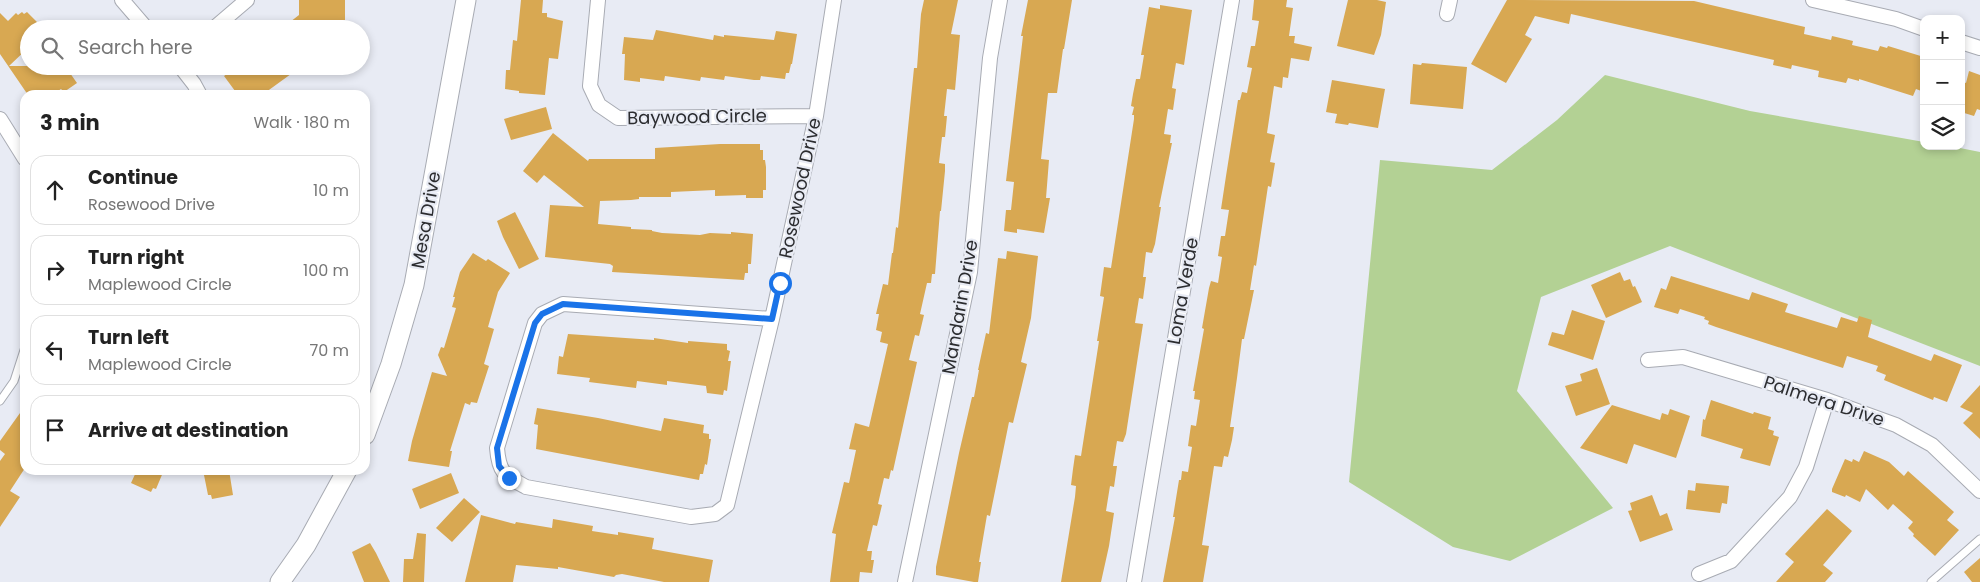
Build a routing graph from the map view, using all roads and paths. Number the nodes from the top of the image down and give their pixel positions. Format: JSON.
{"nodes":[{"id":1,"x":122,"y":0,"type":"edge"},
{"id":2,"x":247,"y":0,"type":"edge"},
{"id":3,"x":466,"y":0,"type":"edge"},
{"id":4,"x":598,"y":0,"type":"edge"},
{"id":5,"x":834,"y":0,"type":"edge"},
{"id":6,"x":1000,"y":0,"type":"edge"},
{"id":7,"x":1232,"y":0,"type":"edge"},
{"id":8,"x":1813,"y":0,"type":"edge"},
{"id":9,"x":139,"y":20,"type":"edge"},
{"id":10,"x":224,"y":20,"type":"edge"},
{"id":11,"x":1920,"y":28,"type":"edge"},
{"id":12,"x":1965,"y":43,"type":"edge"},
{"id":13,"x":1980,"y":48,"type":"edge"},
{"id":14,"x":187,"y":75,"type":"edge"},
{"id":15,"x":197,"y":90,"type":"edge"},
{"id":16,"x":816,"y":116,"type":"junction"},
{"id":17,"x":0,"y":119,"type":"edge"},
{"id":18,"x":20,"y":151,"type":"edge"},
{"id":19,"x":772,"y":319,"type":"junction"},
{"id":20,"x":1648,"y":360,"type":"dead end"},
{"id":21,"x":20,"y":362,"type":"edge"},
{"id":22,"x":1827,"y":400,"type":"junction"},
{"id":23,"x":0,"y":402,"type":"edge"},
{"id":24,"x":370,"y":421,"type":"edge"},
{"id":25,"x":344,"y":475,"type":"edge"},
{"id":26,"x":1980,"y":490,"type":"edge"},
{"id":27,"x":1980,"y":539,"type":"edge"},
{"id":28,"x":1699,"y":574,"type":"dead end"},
{"id":29,"x":280,"y":582,"type":"edge"},
{"id":30,"x":905,"y":582,"type":"edge"},
{"id":31,"x":1134,"y":582,"type":"edge"},
{"id":32,"x":1931,"y":582,"type":"edge"}],
"edges":[{"from":1,"to":9,"type":"street"},
{"from":2,"to":10,"type":"street"},
{"from":3,"to":24,"type":"main road","name":"Mesa Drive"},
{"from":4,"to":16,"type":"street","name":"Baywood Circle"},
{"from":5,"to":16,"type":"street","name":"Rosewood Drive"},
{"from":6,"to":30,"type":"street","name":"Mandarin Drive"},
{"from":7,"to":31,"type":"street","name":"Loma Verde"},
{"from":8,"to":11,"type":"street"},
{"from":12,"to":13,"type":"street"},
{"from":14,"to":15,"type":"street"},
{"from":16,"to":19,"type":"street","name":"Rosewood Drive"},
{"from":17,"to":18,"type":"street"},
{"from":19,"to":19,"type":"street","name":"Rosewood Drive"},
{"from":20,"to":22,"type":"street","name":"Palmera Drive"},
{"from":21,"to":23,"type":"lane"},
{"from":22,"to":26,"type":"street","name":"Palmera Drive"},
{"from":22,"to":28,"type":"street"},
{"from":25,"to":29,"type":"main road"},
{"from":27,"to":32,"type":"lane"}]}
